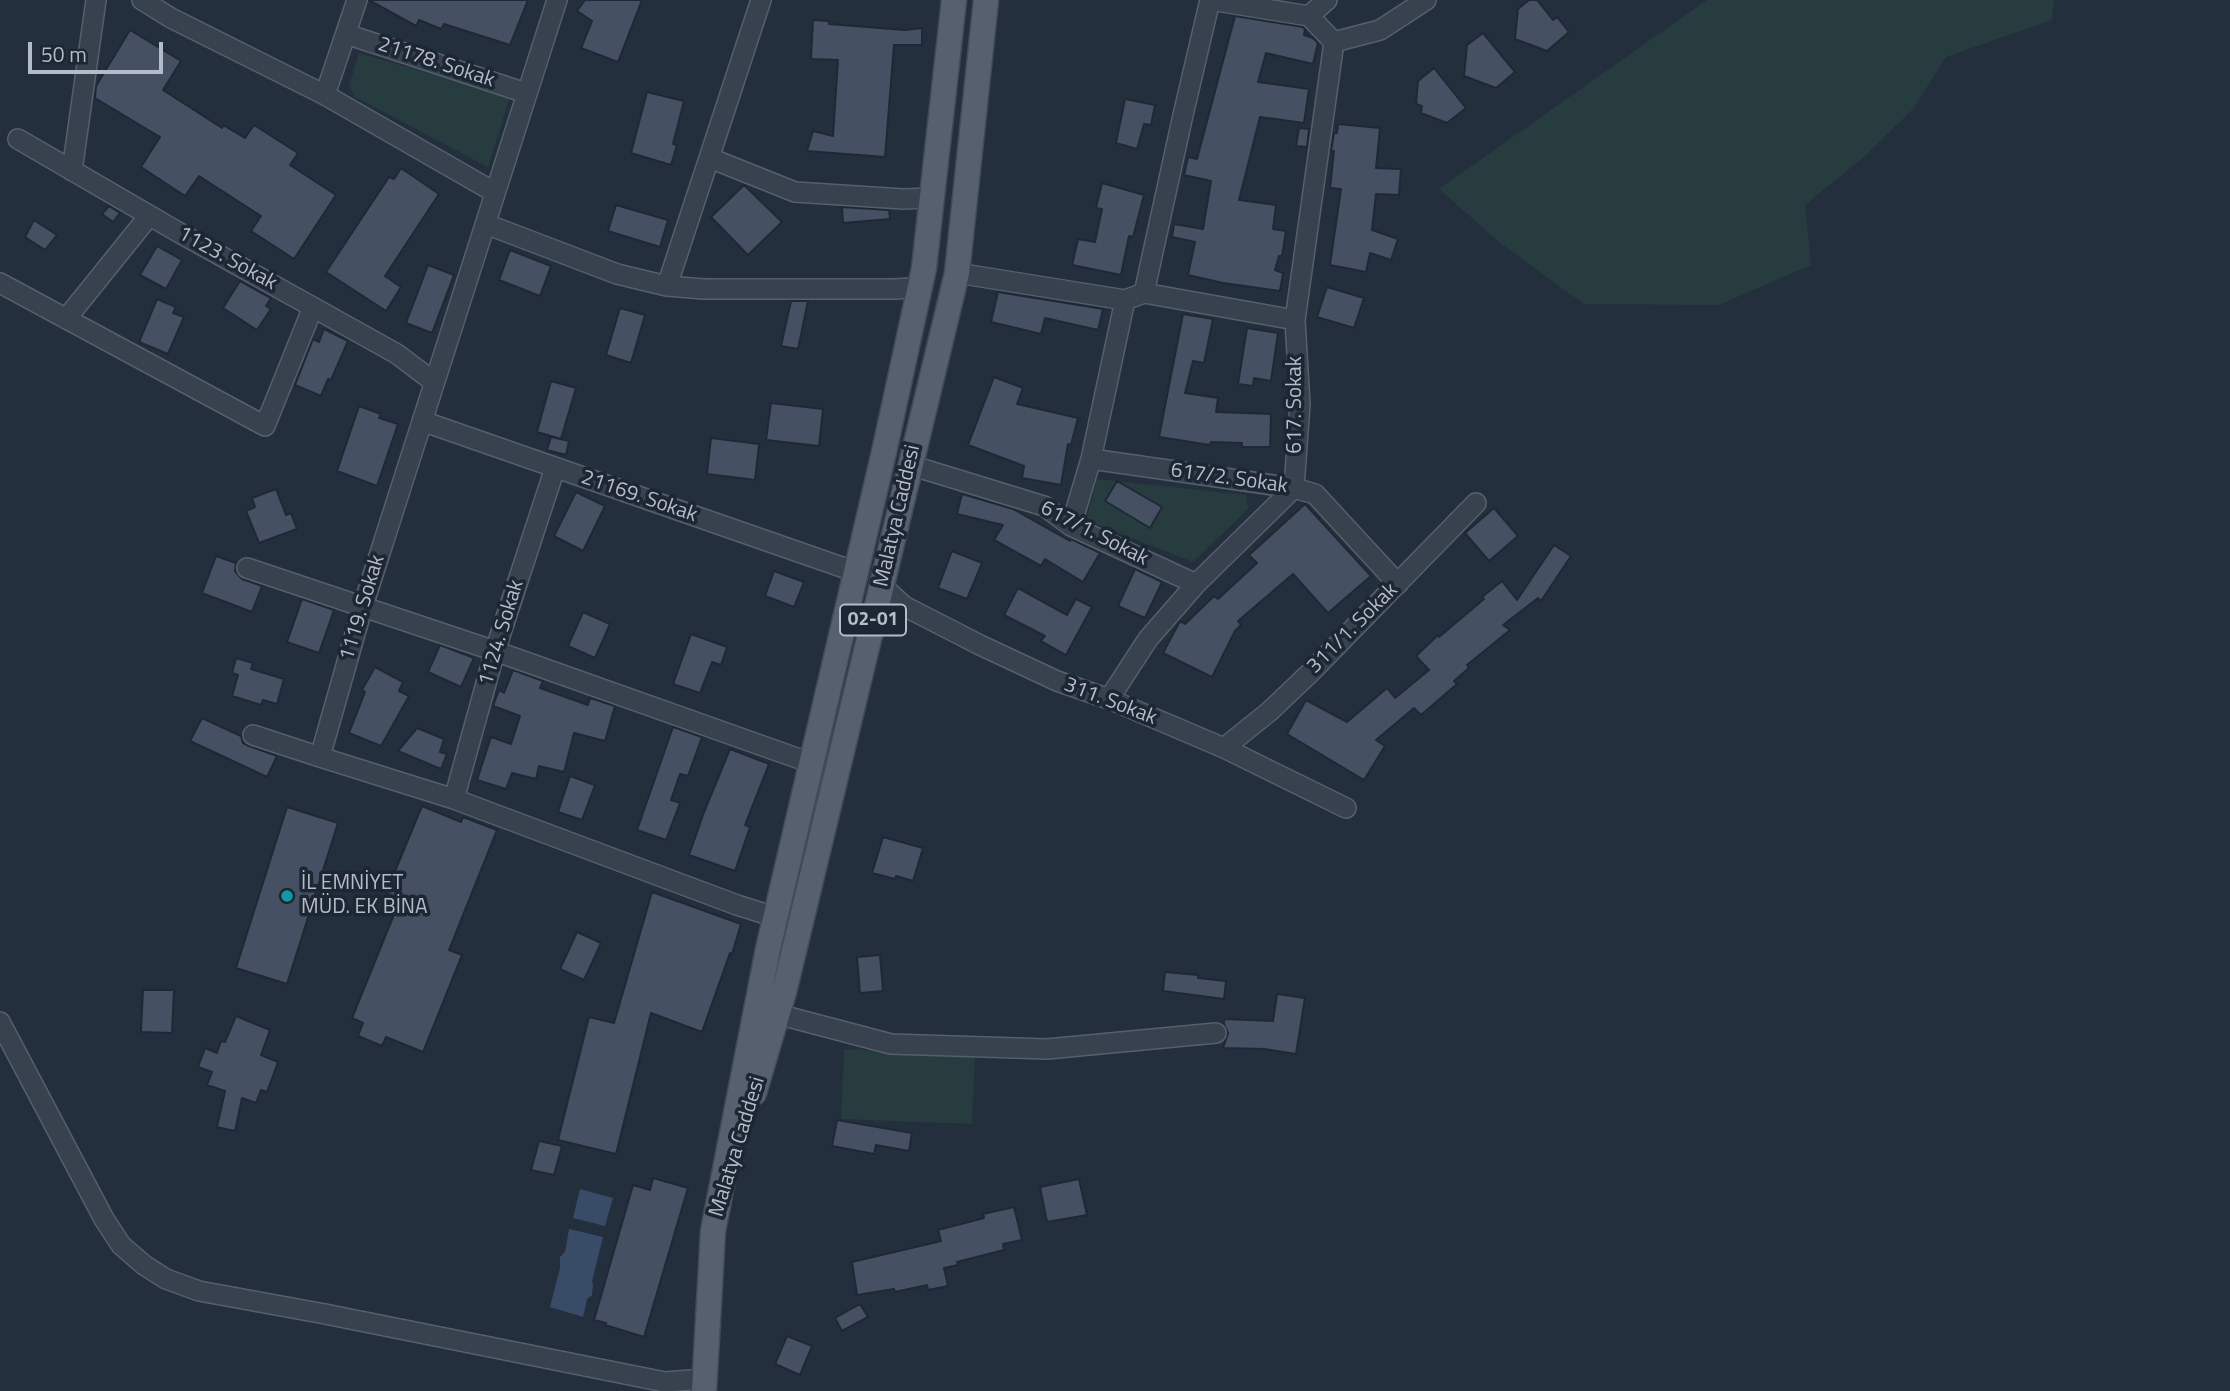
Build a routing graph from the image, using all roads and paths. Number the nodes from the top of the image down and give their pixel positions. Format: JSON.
{"nodes":[{"id":1,"x":96,"y":0,"type":"edge"},
{"id":2,"x":142,"y":0,"type":"edge"},
{"id":3,"x":357,"y":0,"type":"edge"},
{"id":4,"x":557,"y":0,"type":"edge"},
{"id":5,"x":761,"y":0,"type":"edge"},
{"id":6,"x":954,"y":0,"type":"edge"},
{"id":7,"x":986,"y":0,"type":"edge"},
{"id":8,"x":1210,"y":0,"type":"edge"},
{"id":9,"x":1327,"y":0,"type":"edge"},
{"id":10,"x":1426,"y":0,"type":"edge"},
{"id":11,"x":1308,"y":16,"type":"junction"},
{"id":12,"x":346,"y":34,"type":"junction"},
{"id":13,"x":1334,"y":42,"type":"junction"},
{"id":14,"x":526,"y":93,"type":"junction"},
{"id":15,"x":325,"y":95,"type":"junction"},
{"id":16,"x":18,"y":139,"type":"dead end"},
{"id":17,"x":710,"y":158,"type":"junction"},
{"id":18,"x":72,"y":171,"type":"junction"},
{"id":19,"x":494,"y":192,"type":"junction"},
{"id":20,"x":932,"y":198,"type":"junction"},
{"id":21,"x":149,"y":216,"type":"junction"},
{"id":22,"x":486,"y":224,"type":"junction"},
{"id":23,"x":957,"y":272,"type":"junction"},
{"id":24,"x":0,"y":283,"type":"edge"},
{"id":25,"x":667,"y":286,"type":"junction"},
{"id":26,"x":920,"y":287,"type":"junction"},
{"id":27,"x":1144,"y":293,"type":"junction"},
{"id":28,"x":1125,"y":300,"type":"junction"},
{"id":29,"x":313,"y":307,"type":"junction"},
{"id":30,"x":66,"y":318,"type":"junction"},
{"id":31,"x":1295,"y":320,"type":"junction"},
{"id":32,"x":435,"y":382,"type":"junction"},
{"id":33,"x":422,"y":421,"type":"junction"},
{"id":34,"x":1091,"y":459,"type":"junction"},
{"id":35,"x":910,"y":465,"type":"junction"},
{"id":36,"x":555,"y":468,"type":"junction"},
{"id":37,"x":1294,"y":488,"type":"junction"},
{"id":38,"x":1476,"y":503,"type":"dead end"},
{"id":39,"x":1071,"y":526,"type":"junction"},
{"id":40,"x":247,"y":568,"type":"dead end"},
{"id":41,"x":856,"y":572,"type":"junction"},
{"id":42,"x":1398,"y":583,"type":"junction"},
{"id":43,"x":1196,"y":584,"type":"junction"},
{"id":44,"x":882,"y":586,"type":"junction"},
{"id":45,"x":363,"y":606,"type":"junction"},
{"id":46,"x":495,"y":651,"type":"junction"},
{"id":47,"x":1110,"y":699,"type":"junction"},
{"id":48,"x":253,"y":735,"type":"dead end"},
{"id":49,"x":1224,"y":748,"type":"junction"},
{"id":50,"x":320,"y":757,"type":"junction"},
{"id":51,"x":811,"y":763,"type":"junction"},
{"id":52,"x":454,"y":799,"type":"junction"},
{"id":53,"x":1346,"y":808,"type":"dead end"},
{"id":54,"x":775,"y":917,"type":"junction"},
{"id":55,"x":777,"y":1014,"type":"junction"},
{"id":56,"x":0,"y":1022,"type":"edge"},
{"id":57,"x":1216,"y":1033,"type":"dead end"},
{"id":58,"x":713,"y":1231,"type":"junction"},
{"id":59,"x":704,"y":1385,"type":"edge"}],
"edges":[{"from":1,"to":18,"type":"street"},
{"from":2,"to":15,"type":"street"},
{"from":3,"to":12,"type":"street"},
{"from":4,"to":14,"type":"street","name":"1119. Sokak"},
{"from":5,"to":17,"type":"street"},
{"from":6,"to":20,"type":"main road","name":"Malatya Caddesi"},
{"from":7,"to":23,"type":"main road","name":"Malatya Caddesi","number":"02-01"},
{"from":8,"to":11,"type":"street"},
{"from":8,"to":27,"type":"street"},
{"from":9,"to":11,"type":"street"},
{"from":10,"to":13,"type":"street"},
{"from":11,"to":13,"type":"street"},
{"from":12,"to":14,"type":"street","name":"21178. Sokak"},
{"from":12,"to":15,"type":"street"},
{"from":13,"to":31,"type":"street","name":"617. Sokak"},
{"from":14,"to":19,"type":"street","name":"1119. Sokak"},
{"from":15,"to":19,"type":"street"},
{"from":16,"to":18,"type":"street","name":"1123. Sokak"},
{"from":17,"to":20,"type":"street"},
{"from":17,"to":25,"type":"street"},
{"from":18,"to":21,"type":"street","name":"1123. Sokak"},
{"from":19,"to":22,"type":"street","name":"1119. Sokak"},
{"from":20,"to":26,"type":"main road","name":"Malatya Caddesi"},
{"from":21,"to":29,"type":"street","name":"1123. Sokak"},
{"from":21,"to":30,"type":"street"},
{"from":22,"to":25,"type":"street"},
{"from":22,"to":32,"type":"street","name":"1119. Sokak"},
{"from":23,"to":28,"type":"street"},
{"from":23,"to":35,"type":"main road","name":"Malatya Caddesi","number":"02-01"},
{"from":24,"to":30,"type":"street"},
{"from":25,"to":26,"type":"street"},
{"from":26,"to":41,"type":"main road","name":"Malatya Caddesi"},
{"from":27,"to":28,"type":"street"},
{"from":27,"to":31,"type":"street"},
{"from":28,"to":34,"type":"street"},
{"from":29,"to":30,"type":"street"},
{"from":29,"to":32,"type":"street","name":"1123. Sokak"},
{"from":31,"to":37,"type":"street","name":"617. Sokak"},
{"from":32,"to":33,"type":"street","name":"1119. Sokak"},
{"from":33,"to":36,"type":"street","name":"21169. Sokak"},
{"from":33,"to":45,"type":"street","name":"1119. Sokak"},
{"from":34,"to":37,"type":"street","name":"617/2. Sokak"},
{"from":34,"to":39,"type":"street"},
{"from":35,"to":39,"type":"street","name":"617/1. Sokak"},
{"from":35,"to":44,"type":"main road","name":"Malatya Caddesi","number":"02-01"},
{"from":36,"to":41,"type":"street","name":"21169. Sokak"},
{"from":36,"to":46,"type":"street","name":"1124. Sokak"},
{"from":37,"to":42,"type":"street","name":"617/2. Sokak"},
{"from":37,"to":43,"type":"street"},
{"from":38,"to":42,"type":"street","name":"311/1. Sokak"},
{"from":39,"to":43,"type":"street","name":"617/1. Sokak"},
{"from":40,"to":45,"type":"street"},
{"from":41,"to":51,"type":"main road","name":"Malatya Caddesi"},
{"from":42,"to":49,"type":"street","name":"311/1. Sokak"},
{"from":43,"to":47,"type":"street"},
{"from":44,"to":47,"type":"street","name":"311. Sokak"},
{"from":44,"to":55,"type":"main road","name":"Malatya Caddesi","number":"02-01"},
{"from":45,"to":46,"type":"street"},
{"from":45,"to":50,"type":"street","name":"1119. Sokak"},
{"from":46,"to":51,"type":"street"},
{"from":46,"to":52,"type":"street","name":"1124. Sokak"},
{"from":47,"to":49,"type":"street","name":"311. Sokak"},
{"from":48,"to":50,"type":"street"},
{"from":49,"to":53,"type":"street","name":"311. Sokak"},
{"from":50,"to":52,"type":"street"},
{"from":51,"to":54,"type":"main road","name":"Malatya Caddesi"},
{"from":52,"to":54,"type":"street"},
{"from":54,"to":58,"type":"main road","name":"Malatya Caddesi"},
{"from":55,"to":57,"type":"street"},
{"from":55,"to":58,"type":"main road","name":"Malatya Caddesi","number":"02-01"},
{"from":56,"to":59,"type":"street"},
{"from":58,"to":59,"type":"main road","number":"02-01"}]}
